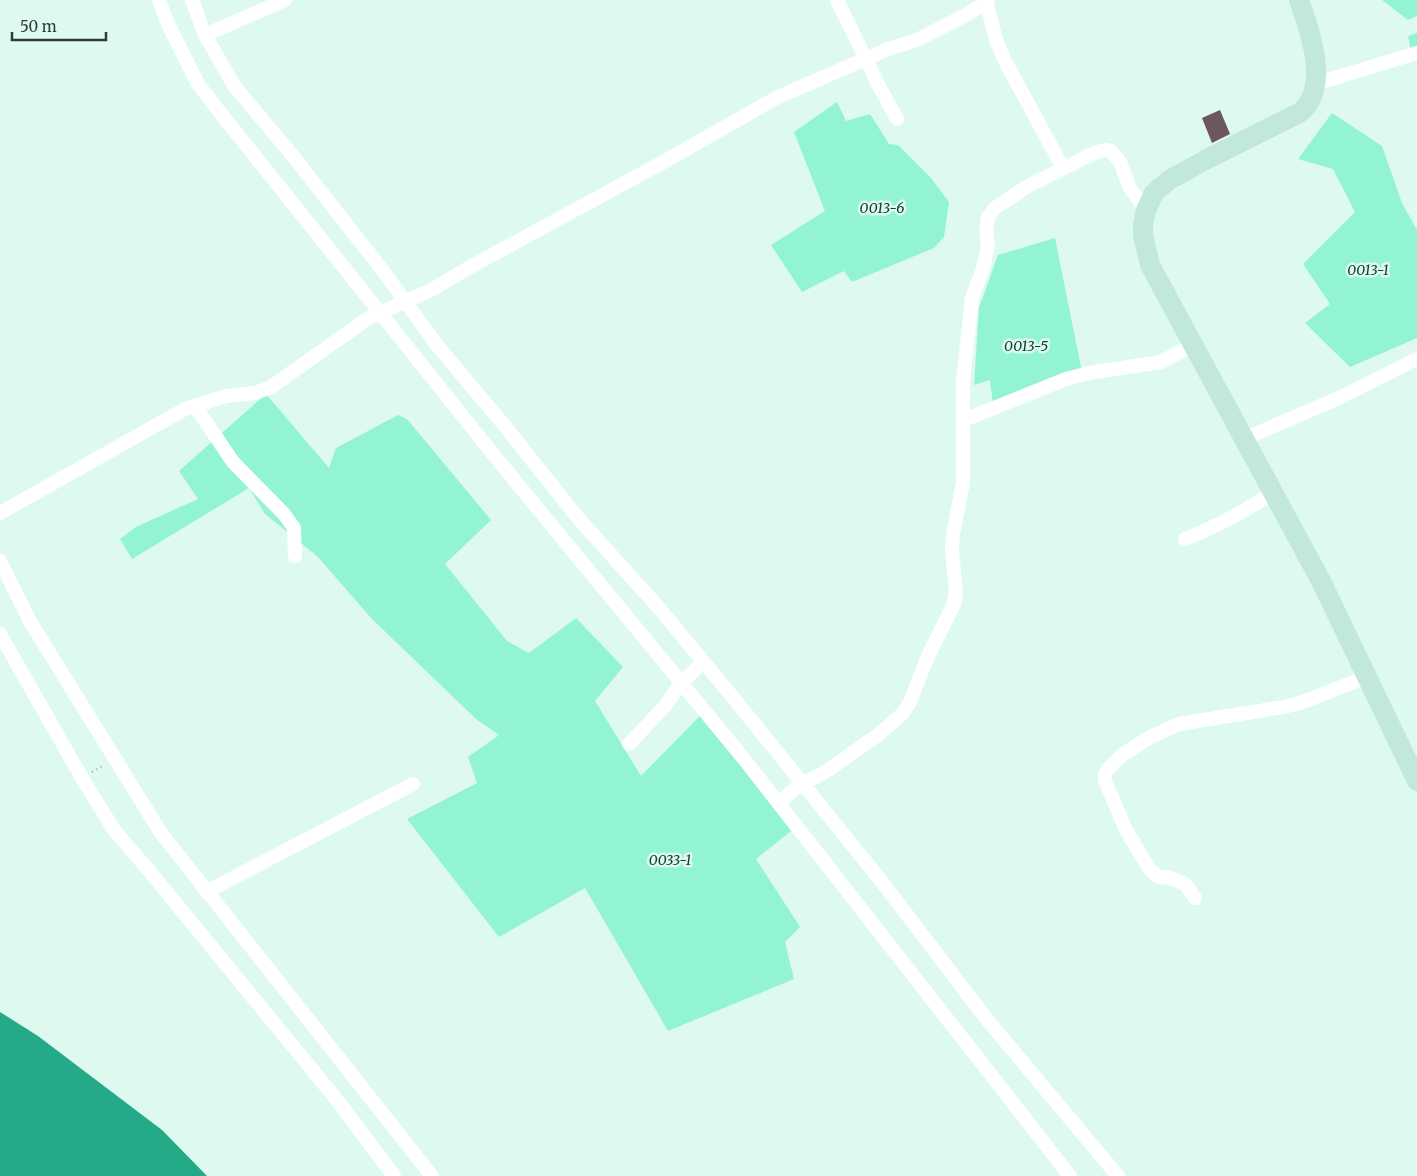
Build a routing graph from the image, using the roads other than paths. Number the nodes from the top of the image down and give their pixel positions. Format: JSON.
{"nodes":[{"id":1,"x":158,"y":0,"type":"edge"},
{"id":2,"x":192,"y":0,"type":"edge"},
{"id":3,"x":285,"y":0,"type":"edge"},
{"id":4,"x":837,"y":0,"type":"edge"},
{"id":5,"x":1299,"y":0,"type":"edge"},
{"id":6,"x":986,"y":1,"type":"edge"},
{"id":7,"x":205,"y":35,"type":"junction"},
{"id":8,"x":1417,"y":53,"type":"edge"},
{"id":9,"x":866,"y":58,"type":"junction"},
{"id":10,"x":1315,"y":84,"type":"junction"},
{"id":11,"x":898,"y":119,"type":"dead end"},
{"id":12,"x":1063,"y":168,"type":"junction"},
{"id":13,"x":1146,"y":210,"type":"junction"},
{"id":14,"x":405,"y":302,"type":"junction"},
{"id":15,"x":379,"y":313,"type":"junction"},
{"id":16,"x":1193,"y":345,"type":"junction"},
{"id":17,"x":1417,"y":358,"type":"edge"},
{"id":18,"x":195,"y":406,"type":"junction"},
{"id":19,"x":964,"y":420,"type":"junction"},
{"id":20,"x":1244,"y":439,"type":"junction"},
{"id":21,"x":1273,"y":493,"type":"junction"},
{"id":22,"x":0,"y":513,"type":"edge"},
{"id":23,"x":1185,"y":539,"type":"dead end"},
{"id":24,"x":295,"y":556,"type":"dead end"},
{"id":25,"x":0,"y":561,"type":"edge"},
{"id":26,"x":0,"y":634,"type":"edge"},
{"id":27,"x":703,"y":662,"type":"junction"},
{"id":28,"x":1366,"y":676,"type":"junction"},
{"id":29,"x":681,"y":683,"type":"junction"},
{"id":30,"x":629,"y":744,"type":"dead end"},
{"id":31,"x":1417,"y":781,"type":"edge"},
{"id":32,"x":413,"y":784,"type":"dead end"},
{"id":33,"x":799,"y":786,"type":"junction"},
{"id":34,"x":781,"y":801,"type":"junction"},
{"id":35,"x":206,"y":892,"type":"junction"},
{"id":36,"x":1195,"y":898,"type":"dead end"},
{"id":37,"x":394,"y":1176,"type":"edge"},
{"id":38,"x":432,"y":1176,"type":"edge"},
{"id":39,"x":1070,"y":1176,"type":"edge"},
{"id":40,"x":1118,"y":1176,"type":"edge"}],
"edges":[{"from":1,"to":15,"type":"street"},
{"from":2,"to":7,"type":"street"},
{"from":3,"to":7,"type":"street"},
{"from":4,"to":9,"type":"street"},
{"from":5,"to":10,"type":"main road"},
{"from":6,"to":9,"type":"street"},
{"from":6,"to":12,"type":"street"},
{"from":7,"to":14,"type":"street"},
{"from":8,"to":10,"type":"street"},
{"from":9,"to":11,"type":"street"},
{"from":9,"to":14,"type":"street"},
{"from":10,"to":13,"type":"main road"},
{"from":12,"to":13,"type":"street"},
{"from":12,"to":19,"type":"street"},
{"from":13,"to":16,"type":"main road"},
{"from":14,"to":15,"type":"street"},
{"from":14,"to":27,"type":"street"},
{"from":15,"to":18,"type":"street"},
{"from":15,"to":29,"type":"street"},
{"from":16,"to":19,"type":"street"},
{"from":16,"to":20,"type":"main road"},
{"from":17,"to":20,"type":"street"},
{"from":18,"to":22,"type":"street"},
{"from":18,"to":24,"type":"street"},
{"from":19,"to":33,"type":"street"},
{"from":20,"to":21,"type":"main road"},
{"from":21,"to":23,"type":"street"},
{"from":21,"to":28,"type":"main road"},
{"from":25,"to":35,"type":"street"},
{"from":26,"to":37,"type":"street"},
{"from":27,"to":29,"type":"street"},
{"from":27,"to":33,"type":"street"},
{"from":28,"to":31,"type":"main road"},
{"from":28,"to":36,"type":"street"},
{"from":29,"to":30,"type":"street"},
{"from":29,"to":34,"type":"street"},
{"from":32,"to":35,"type":"street"},
{"from":33,"to":34,"type":"street"},
{"from":33,"to":40,"type":"street"},
{"from":34,"to":39,"type":"street"},
{"from":35,"to":38,"type":"street"}]}
